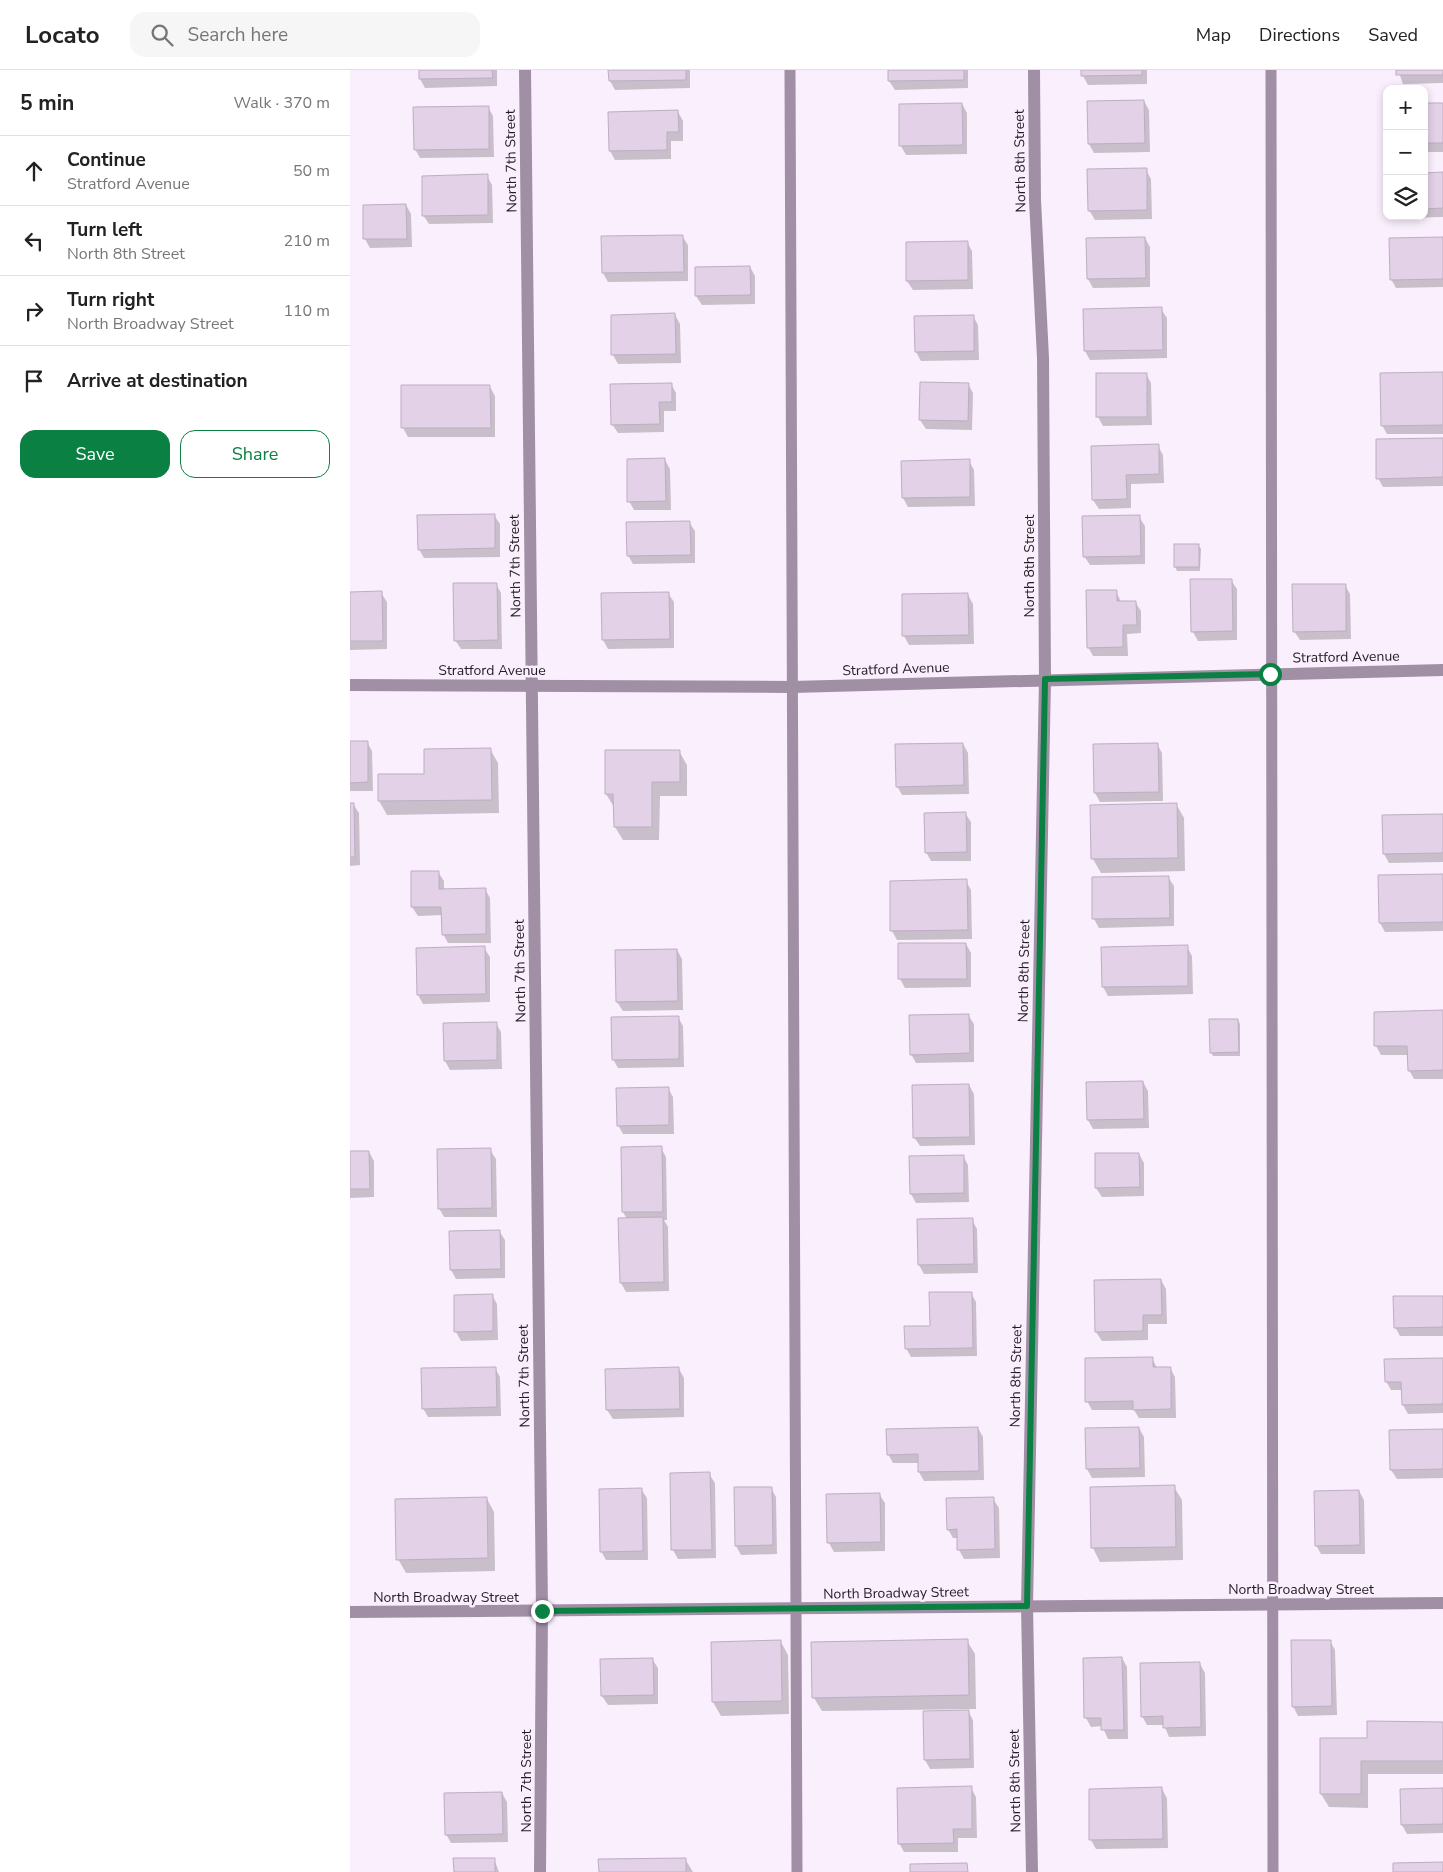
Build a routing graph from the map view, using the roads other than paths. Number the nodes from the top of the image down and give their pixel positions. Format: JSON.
{"nodes":[{"id":1,"x":525,"y":70,"type":"edge"},
{"id":2,"x":790,"y":70,"type":"edge"},
{"id":3,"x":1034,"y":70,"type":"edge"},
{"id":4,"x":1271,"y":70,"type":"edge"},
{"id":5,"x":1443,"y":670,"type":"edge"},
{"id":6,"x":1270,"y":674,"type":"junction"},
{"id":7,"x":1045,"y":679,"type":"junction"},
{"id":8,"x":350,"y":685,"type":"edge"},
{"id":9,"x":531,"y":685,"type":"junction"},
{"id":10,"x":792,"y":687,"type":"junction"},
{"id":11,"x":1443,"y":1603,"type":"edge"},
{"id":12,"x":1273,"y":1605,"type":"junction"},
{"id":13,"x":1027,"y":1606,"type":"junction"},
{"id":14,"x":796,"y":1609,"type":"junction"},
{"id":15,"x":542,"y":1611,"type":"junction"},
{"id":16,"x":350,"y":1612,"type":"edge"},
{"id":17,"x":540,"y":1872,"type":"edge"},
{"id":18,"x":797,"y":1872,"type":"edge"},
{"id":19,"x":1032,"y":1872,"type":"edge"},
{"id":20,"x":1273,"y":1872,"type":"edge"}],
"edges":[{"from":1,"to":9,"type":"street","name":"North 7th Street"},
{"from":2,"to":10,"type":"lane"},
{"from":3,"to":7,"type":"street","name":"North 8th Street"},
{"from":4,"to":6,"type":"lane"},
{"from":5,"to":6,"type":"street","name":"Stratford Avenue"},
{"from":6,"to":7,"type":"street","name":"Stratford Avenue"},
{"from":6,"to":12,"type":"lane"},
{"from":7,"to":10,"type":"street","name":"Stratford Avenue"},
{"from":7,"to":13,"type":"street","name":"North 8th Street"},
{"from":8,"to":9,"type":"street","name":"Stratford Avenue"},
{"from":9,"to":10,"type":"street","name":"Stratford Avenue"},
{"from":9,"to":15,"type":"street","name":"North 7th Street"},
{"from":10,"to":14,"type":"lane"},
{"from":11,"to":12,"type":"street","name":"North Broadway Street"},
{"from":12,"to":13,"type":"street","name":"North Broadway Street"},
{"from":12,"to":20,"type":"lane"},
{"from":13,"to":14,"type":"street","name":"North Broadway Street"},
{"from":13,"to":19,"type":"street","name":"North 8th Street"},
{"from":14,"to":15,"type":"street","name":"North Broadway Street"},
{"from":14,"to":18,"type":"lane"},
{"from":15,"to":16,"type":"street","name":"North Broadway Street"},
{"from":15,"to":17,"type":"street","name":"North 7th Street"}]}
